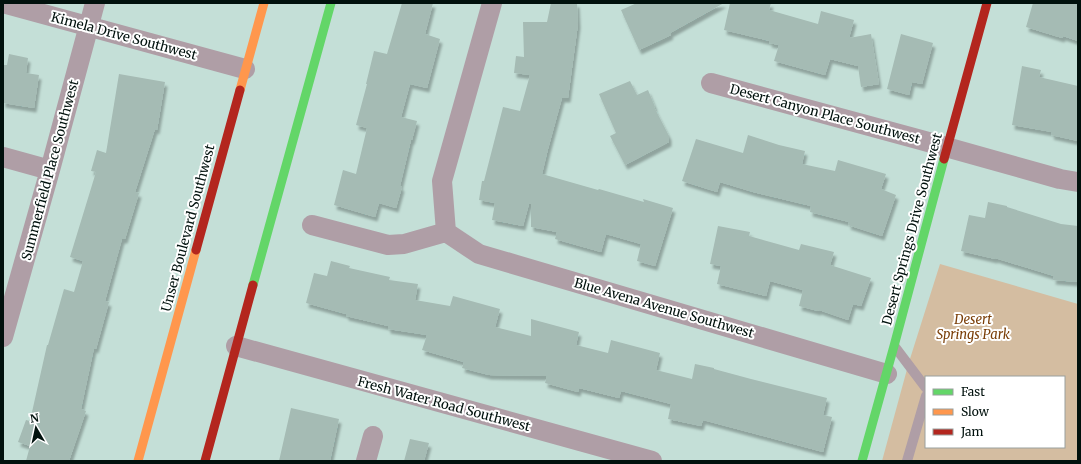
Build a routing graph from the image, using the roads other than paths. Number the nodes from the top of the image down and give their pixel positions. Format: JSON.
{"nodes":[{"id":1,"x":3,"y":3,"type":"edge"},
{"id":2,"x":95,"y":3,"type":"edge"},
{"id":3,"x":264,"y":3,"type":"edge"},
{"id":4,"x":331,"y":3,"type":"edge"},
{"id":5,"x":492,"y":3,"type":"edge"},
{"id":6,"x":987,"y":3,"type":"edge"},
{"id":7,"x":89,"y":27,"type":"junction"},
{"id":8,"x":245,"y":69,"type":"junction"},
{"id":9,"x":711,"y":83,"type":"dead end"},
{"id":10,"x":947,"y":147,"type":"junction"},
{"id":11,"x":3,"y":157,"type":"edge"},
{"id":12,"x":50,"y":170,"type":"junction"},
{"id":13,"x":1078,"y":182,"type":"edge"},
{"id":14,"x":312,"y":225,"type":"dead end"},
{"id":15,"x":446,"y":232,"type":"junction"},
{"id":16,"x":3,"y":337,"type":"edge"},
{"id":17,"x":236,"y":346,"type":"junction"},
{"id":18,"x":894,"y":346,"type":"junction"},
{"id":19,"x":887,"y":374,"type":"junction"},
{"id":20,"x":925,"y":387,"type":"edge"},
{"id":21,"x":925,"y":399,"type":"edge"},
{"id":22,"x":373,"y":436,"type":"dead end"},
{"id":23,"x":138,"y":461,"type":"edge"},
{"id":24,"x":205,"y":461,"type":"edge"},
{"id":25,"x":366,"y":461,"type":"edge"},
{"id":26,"x":652,"y":461,"type":"edge"},
{"id":27,"x":862,"y":461,"type":"edge"},
{"id":28,"x":906,"y":461,"type":"edge"}],
"edges":[{"from":1,"to":7,"type":"street","name":"Kimela Drive Southwest"},
{"from":2,"to":7,"type":"street","name":"Summerfield Place Southwest"},
{"from":3,"to":8,"type":"main road","name":"Unser Boulevard Southwest"},
{"from":4,"to":17,"type":"main road"},
{"from":5,"to":15,"type":"street"},
{"from":6,"to":10,"type":"main road","name":"Desert Springs Drive Southwest"},
{"from":7,"to":8,"type":"street","name":"Kimela Drive Southwest"},
{"from":7,"to":12,"type":"street","name":"Summerfield Place Southwest"},
{"from":8,"to":23,"type":"main road","name":"Unser Boulevard Southwest"},
{"from":9,"to":10,"type":"street","name":"Desert Canyon Place Southwest"},
{"from":10,"to":13,"type":"street","name":"Desert Canyon Place Southwest"},
{"from":10,"to":18,"type":"main road","name":"Desert Springs Drive Southwest"},
{"from":11,"to":12,"type":"street"},
{"from":12,"to":16,"type":"street","name":"Summerfield Place Southwest"},
{"from":14,"to":15,"type":"street"},
{"from":15,"to":19,"type":"street","name":"Blue Avena Avenue Southwest"},
{"from":17,"to":24,"type":"main road"},
{"from":17,"to":26,"type":"street","name":"Fresh Water Road Southwest"},
{"from":18,"to":19,"type":"main road","name":"Desert Springs Drive Southwest"},
{"from":18,"to":20,"type":"lane"},
{"from":19,"to":27,"type":"main road","name":"Desert Springs Drive Southwest"},
{"from":21,"to":28,"type":"lane"},
{"from":22,"to":25,"type":"street"}]}
